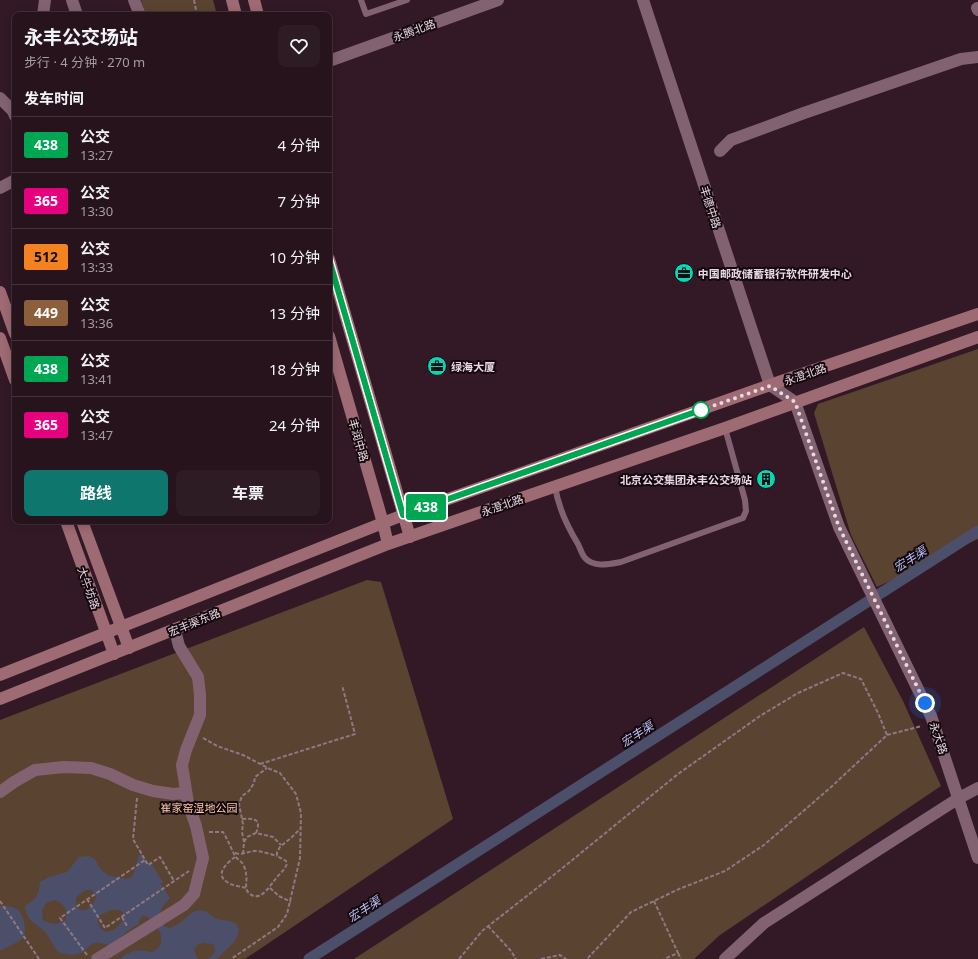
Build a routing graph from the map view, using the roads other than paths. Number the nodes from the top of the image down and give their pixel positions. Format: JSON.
{"nodes":[{"id":1,"x":45,"y":0,"type":"edge"},
{"id":2,"x":72,"y":0,"type":"edge"},
{"id":3,"x":134,"y":0,"type":"edge"},
{"id":4,"x":232,"y":0,"type":"edge"},
{"id":5,"x":254,"y":0,"type":"edge"},
{"id":6,"x":361,"y":0,"type":"edge"},
{"id":7,"x":407,"y":0,"type":"edge"},
{"id":8,"x":498,"y":0,"type":"edge"},
{"id":9,"x":643,"y":0,"type":"edge"},
{"id":10,"x":43,"y":12,"type":"edge"},
{"id":11,"x":76,"y":12,"type":"edge"},
{"id":12,"x":139,"y":12,"type":"edge"},
{"id":13,"x":235,"y":12,"type":"edge"},
{"id":14,"x":257,"y":12,"type":"edge"},
{"id":15,"x":978,"y":57,"type":"edge"},
{"id":16,"x":332,"y":60,"type":"edge"},
{"id":17,"x":0,"y":98,"type":"edge"},
{"id":18,"x":12,"y":110,"type":"edge"},
{"id":19,"x":720,"y":151,"type":"dead end"},
{"id":20,"x":12,"y":182,"type":"edge"},
{"id":21,"x":0,"y":188,"type":"edge"},
{"id":22,"x":332,"y":269,"type":"edge"},
{"id":23,"x":0,"y":292,"type":"edge"},
{"id":24,"x":978,"y":314,"type":"edge"},
{"id":25,"x":12,"y":326,"type":"edge"},
{"id":26,"x":978,"y":337,"type":"edge"},
{"id":27,"x":0,"y":338,"type":"edge"},
{"id":28,"x":332,"y":346,"type":"edge"},
{"id":29,"x":12,"y":372,"type":"edge"},
{"id":30,"x":770,"y":386,"type":"junction"},
{"id":31,"x":795,"y":402,"type":"junction"},
{"id":32,"x":725,"y":428,"type":"junction"},
{"id":33,"x":554,"y":486,"type":"junction"},
{"id":34,"x":403,"y":515,"type":"junction"},
{"id":35,"x":67,"y":524,"type":"edge"},
{"id":36,"x":83,"y":524,"type":"edge"},
{"id":37,"x":383,"y":524,"type":"junction"},
{"id":38,"x":410,"y":537,"type":"junction"},
{"id":39,"x":388,"y":544,"type":"junction"},
{"id":40,"x":121,"y":628,"type":"junction"},
{"id":41,"x":175,"y":630,"type":"junction"},
{"id":42,"x":106,"y":633,"type":"junction"},
{"id":43,"x":129,"y":648,"type":"junction"},
{"id":44,"x":114,"y":654,"type":"junction"},
{"id":45,"x":0,"y":675,"type":"edge"},
{"id":46,"x":0,"y":699,"type":"edge"},
{"id":47,"x":978,"y":788,"type":"edge"},
{"id":48,"x":0,"y":792,"type":"edge"},
{"id":49,"x":186,"y":793,"type":"junction"},
{"id":50,"x":959,"y":798,"type":"junction"},
{"id":51,"x":978,"y":858,"type":"edge"},
{"id":52,"x":97,"y":959,"type":"edge"},
{"id":53,"x":725,"y":959,"type":"edge"}],
"edges":[{"from":1,"to":10,"type":"street"},
{"from":2,"to":11,"type":"street"},
{"from":3,"to":12,"type":"street"},
{"from":4,"to":13,"type":"street"},
{"from":5,"to":14,"type":"street"},
{"from":6,"to":7,"type":"lane"},
{"from":8,"to":16,"type":"street","name":"永腾北路"},
{"from":9,"to":30,"type":"street","name":"丰德中路"},
{"from":15,"to":19,"type":"street"},
{"from":17,"to":18,"type":"street"},
{"from":20,"to":21,"type":"street"},
{"from":22,"to":34,"type":"street","name":"丰润中路"},
{"from":23,"to":25,"type":"street"},
{"from":24,"to":30,"type":"street","name":"永澄北路"},
{"from":26,"to":31,"type":"street","name":"永澄北路"},
{"from":27,"to":29,"type":"street"},
{"from":28,"to":37,"type":"street","name":"丰润中路"},
{"from":30,"to":31,"type":"street"},
{"from":30,"to":34,"type":"street","name":"永澄北路"},
{"from":31,"to":32,"type":"street","name":"永澄北路"},
{"from":31,"to":50,"type":"street","name":"永大路"},
{"from":32,"to":33,"type":"street","name":"永澄北路"},
{"from":32,"to":33,"type":"lane"},
{"from":33,"to":38,"type":"street","name":"永澄北路"},
{"from":34,"to":37,"type":"street","name":"永澄北路"},
{"from":34,"to":38,"type":"street","name":"丰润中路"},
{"from":35,"to":42,"type":"street","name":"大牛坊路"},
{"from":36,"to":40,"type":"street","name":"大牛坊路"},
{"from":37,"to":39,"type":"street","name":"丰润中路"},
{"from":37,"to":40,"type":"street","name":"宏丰渠东路"},
{"from":38,"to":39,"type":"street","name":"永澄北路"},
{"from":39,"to":41,"type":"street","name":"宏丰渠东路"},
{"from":40,"to":42,"type":"street","name":"宏丰渠东路"},
{"from":40,"to":43,"type":"street","name":"大牛坊路"},
{"from":41,"to":43,"type":"street","name":"宏丰渠东路"},
{"from":41,"to":49,"type":"street"},
{"from":42,"to":44,"type":"street","name":"大牛坊路"},
{"from":42,"to":45,"type":"street","name":"宏丰渠东路"},
{"from":43,"to":44,"type":"street","name":"宏丰渠东路"},
{"from":44,"to":46,"type":"street","name":"宏丰渠东路"},
{"from":47,"to":50,"type":"street"},
{"from":48,"to":49,"type":"street"},
{"from":49,"to":52,"type":"street"},
{"from":50,"to":51,"type":"street","name":"永大路"},
{"from":50,"to":53,"type":"street"}]}
